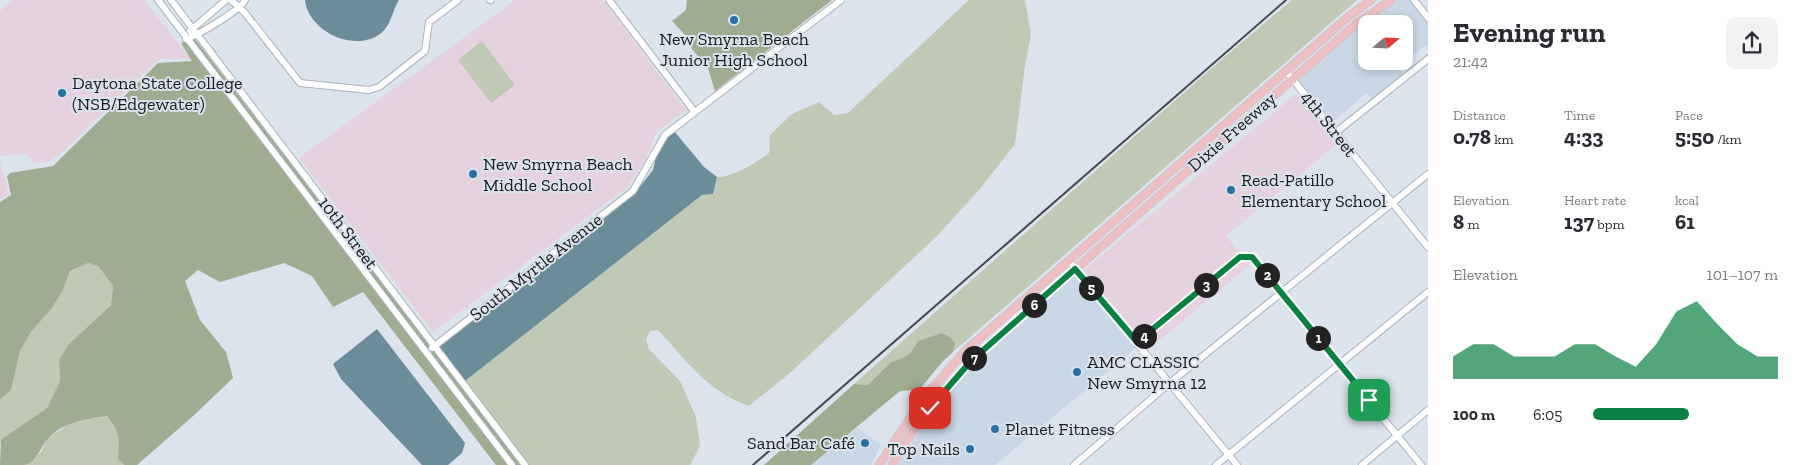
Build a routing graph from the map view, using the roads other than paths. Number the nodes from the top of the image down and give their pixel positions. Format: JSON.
{"nodes":[{"id":1,"x":158,"y":0,"type":"edge"},
{"id":2,"x":171,"y":0,"type":"edge"},
{"id":3,"x":226,"y":0,"type":"edge"},
{"id":4,"x":232,"y":0,"type":"edge"},
{"id":5,"x":245,"y":0,"type":"edge"},
{"id":6,"x":458,"y":0,"type":"edge"},
{"id":7,"x":609,"y":0,"type":"edge"},
{"id":8,"x":841,"y":0,"type":"edge"},
{"id":9,"x":1371,"y":0,"type":"edge"},
{"id":10,"x":1391,"y":0,"type":"edge"},
{"id":11,"x":1414,"y":0,"type":"edge"},
{"id":12,"x":238,"y":8,"type":"junction"},
{"id":13,"x":214,"y":12,"type":"junction"},
{"id":14,"x":1428,"y":18,"type":"edge"},
{"id":15,"x":220,"y":19,"type":"junction"},
{"id":16,"x":192,"y":29,"type":"junction"},
{"id":17,"x":197,"y":35,"type":"junction"},
{"id":18,"x":186,"y":39,"type":"junction"},
{"id":19,"x":1428,"y":59,"type":"edge"},
{"id":20,"x":1286,"y":71,"type":"junction"},
{"id":21,"x":1293,"y":79,"type":"junction"},
{"id":22,"x":694,"y":111,"type":"junction"},
{"id":23,"x":1335,"y":133,"type":"junction"},
{"id":24,"x":1180,"y":164,"type":"junction"},
{"id":25,"x":1187,"y":172,"type":"junction"},
{"id":26,"x":1428,"y":174,"type":"edge"},
{"id":27,"x":1393,"y":203,"type":"junction"},
{"id":28,"x":1428,"y":247,"type":"edge"},
{"id":29,"x":1069,"y":261,"type":"junction"},
{"id":30,"x":1075,"y":269,"type":"junction"},
{"id":31,"x":1281,"y":292,"type":"junction"},
{"id":32,"x":1428,"y":292,"type":"edge"},
{"id":33,"x":992,"y":327,"type":"junction"},
{"id":34,"x":1000,"y":335,"type":"junction"},
{"id":35,"x":1137,"y":342,"type":"junction"},
{"id":36,"x":435,"y":347,"type":"junction"},
{"id":37,"x":426,"y":353,"type":"junction"},
{"id":38,"x":1340,"y":364,"type":"junction"},
{"id":39,"x":1171,"y":382,"type":"junction"},
{"id":40,"x":922,"y":400,"type":"junction"},
{"id":41,"x":930,"y":408,"type":"junction"},
{"id":42,"x":1428,"y":410,"type":"edge"},
{"id":43,"x":1397,"y":435,"type":"junction"},
{"id":44,"x":1228,"y":454,"type":"junction"},
{"id":45,"x":512,"y":465,"type":"edge"},
{"id":46,"x":525,"y":465,"type":"edge"},
{"id":47,"x":879,"y":465,"type":"edge"},
{"id":48,"x":892,"y":465,"type":"edge"},
{"id":49,"x":1074,"y":465,"type":"edge"},
{"id":50,"x":1216,"y":465,"type":"edge"},
{"id":51,"x":1237,"y":465,"type":"edge"},
{"id":52,"x":1362,"y":465,"type":"edge"},
{"id":53,"x":1421,"y":465,"type":"edge"}],
"edges":[{"from":1,"to":18,"type":"street","name":"10th Street"},
{"from":2,"to":16,"type":"street","name":"10th Street"},
{"from":3,"to":13,"type":"street"},
{"from":4,"to":12,"type":"street"},
{"from":5,"to":12,"type":"street"},
{"from":6,"to":12,"type":"street"},
{"from":7,"to":22,"type":"street"},
{"from":8,"to":22,"type":"street","name":"South Myrtle Avenue"},
{"from":9,"to":20,"type":"main road","name":"Dixie Freeway"},
{"from":10,"to":21,"type":"main road","name":"Dixie Freeway"},
{"from":11,"to":14,"type":"street"},
{"from":12,"to":15,"type":"street"},
{"from":13,"to":15,"type":"street"},
{"from":13,"to":16,"type":"street"},
{"from":15,"to":17,"type":"street"},
{"from":16,"to":17,"type":"street","name":"10th Street"},
{"from":16,"to":18,"type":"street"},
{"from":17,"to":18,"type":"street"},
{"from":17,"to":36,"type":"street","name":"10th Street"},
{"from":18,"to":37,"type":"street","name":"10th Street"},
{"from":19,"to":23,"type":"street"},
{"from":20,"to":21,"type":"street","name":"4th Street"},
{"from":20,"to":24,"type":"main road","name":"Dixie Freeway"},
{"from":21,"to":23,"type":"street","name":"4th Street"},
{"from":21,"to":25,"type":"main road","name":"Dixie Freeway"},
{"from":22,"to":36,"type":"street","name":"South Myrtle Avenue"},
{"from":23,"to":27,"type":"street","name":"4th Street"},
{"from":24,"to":25,"type":"street"},
{"from":24,"to":29,"type":"main road","name":"Dixie Freeway"},
{"from":25,"to":30,"type":"main road","name":"Dixie Freeway"},
{"from":26,"to":27,"type":"street"},
{"from":27,"to":28,"type":"street","name":"4th Street"},
{"from":27,"to":31,"type":"street"},
{"from":29,"to":30,"type":"street"},
{"from":29,"to":33,"type":"main road","name":"Dixie Freeway"},
{"from":30,"to":34,"type":"main road","name":"Dixie Freeway"},
{"from":30,"to":35,"type":"street"},
{"from":31,"to":35,"type":"street"},
{"from":31,"to":38,"type":"street"},
{"from":31,"to":39,"type":"street"},
{"from":32,"to":38,"type":"street"},
{"from":33,"to":34,"type":"street"},
{"from":33,"to":40,"type":"main road","name":"Dixie Freeway"},
{"from":34,"to":41,"type":"main road","name":"Dixie Freeway"},
{"from":35,"to":39,"type":"street"},
{"from":36,"to":37,"type":"street","name":"South Myrtle Avenue"},
{"from":36,"to":46,"type":"street","name":"10th Street"},
{"from":37,"to":45,"type":"street","name":"10th Street"},
{"from":38,"to":43,"type":"street"},
{"from":38,"to":44,"type":"street"},
{"from":39,"to":44,"type":"street"},
{"from":39,"to":49,"type":"street"},
{"from":40,"to":41,"type":"street"},
{"from":40,"to":47,"type":"main road","name":"Dixie Freeway"},
{"from":41,"to":48,"type":"main road","name":"Dixie Freeway"},
{"from":42,"to":43,"type":"street"},
{"from":43,"to":52,"type":"street"},
{"from":43,"to":53,"type":"street"},
{"from":44,"to":50,"type":"street"},
{"from":44,"to":51,"type":"street"}]}
